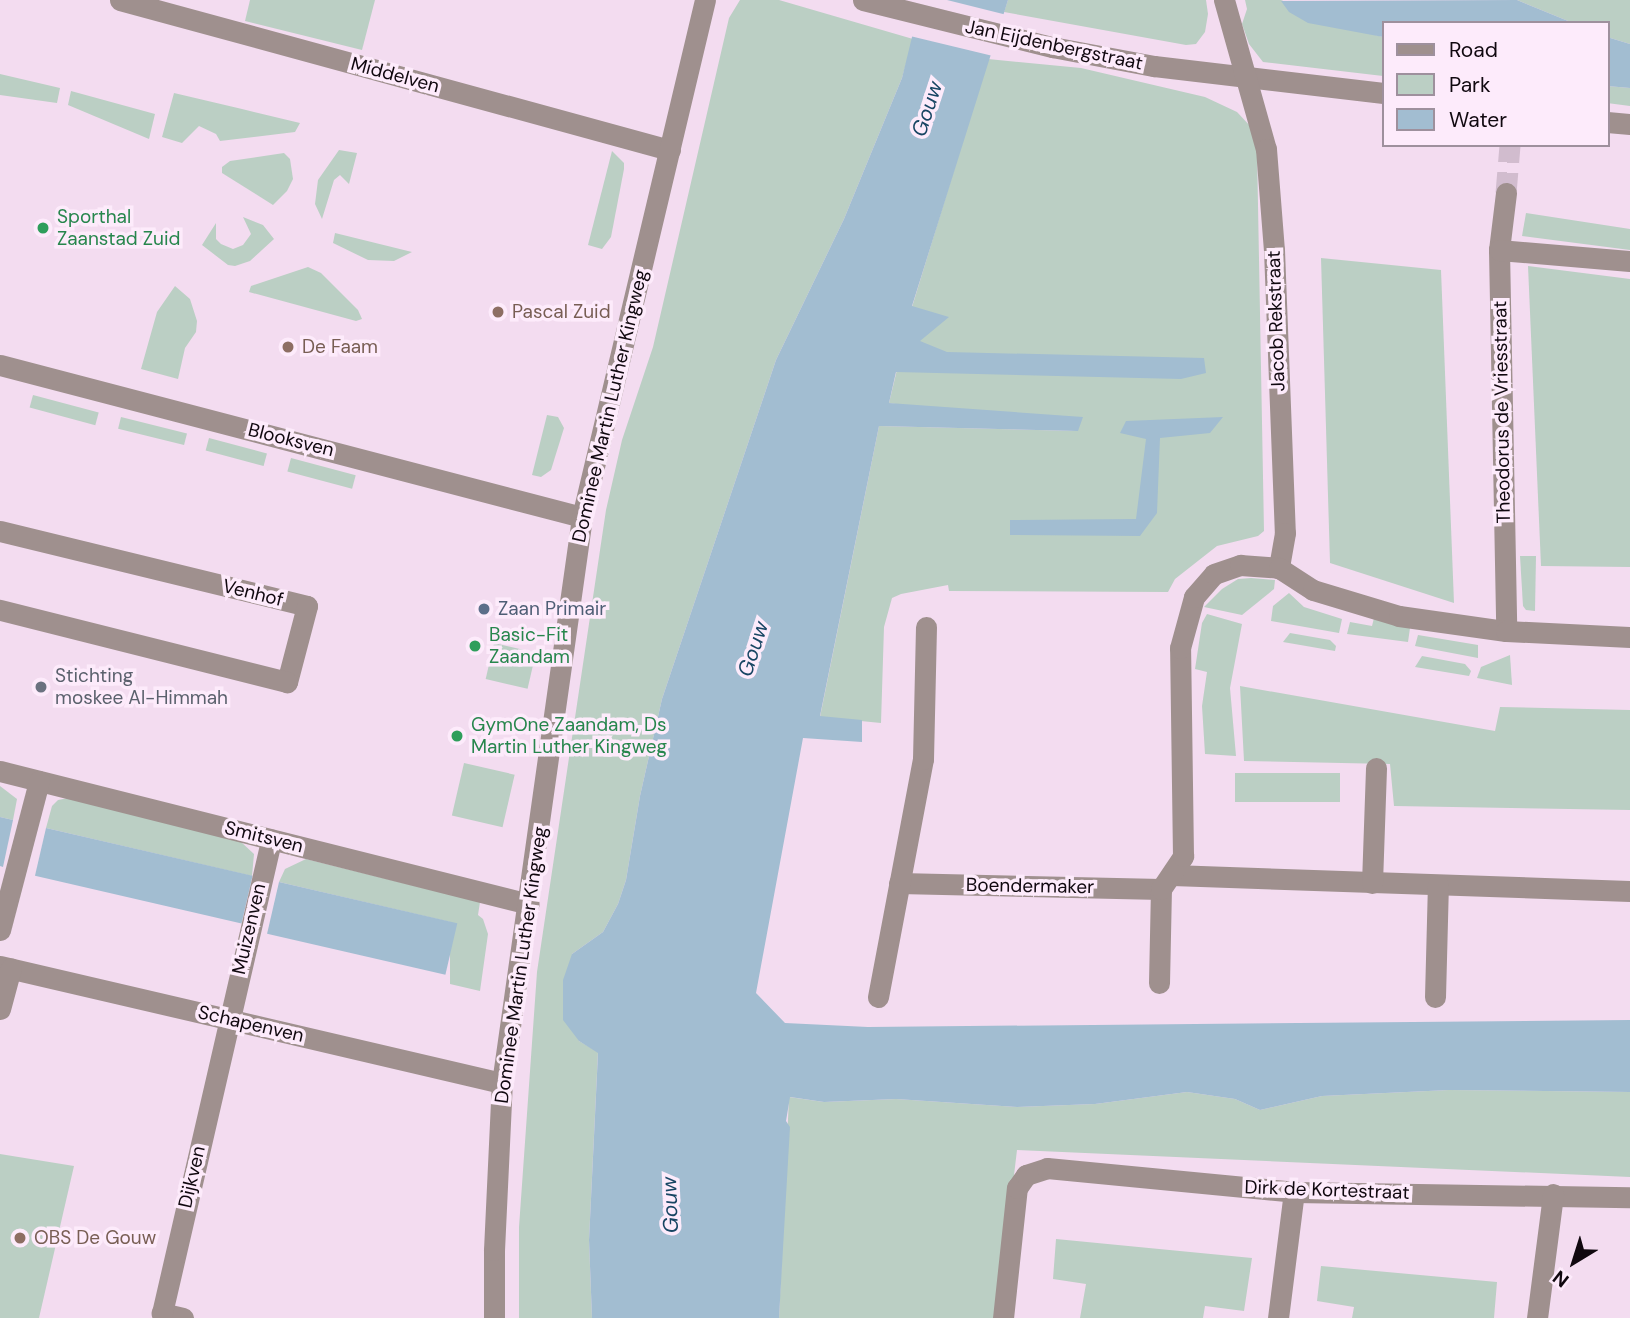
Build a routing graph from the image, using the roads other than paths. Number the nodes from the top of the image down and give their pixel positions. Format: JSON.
{"nodes":[{"id":1,"x":120,"y":0,"type":"edge"},
{"id":2,"x":705,"y":0,"type":"edge"},
{"id":3,"x":1224,"y":0,"type":"edge"},
{"id":4,"x":871,"y":2,"type":"edge"},
{"id":5,"x":1247,"y":75,"type":"junction"},
{"id":6,"x":1382,"y":93,"type":"edge"},
{"id":7,"x":1609,"y":122,"type":"edge"},
{"id":8,"x":1630,"y":124,"type":"edge"},
{"id":9,"x":670,"y":150,"type":"junction"},
{"id":10,"x":1506,"y":193,"type":"tunnel mouth"},
{"id":11,"x":1499,"y":250,"type":"junction"},
{"id":12,"x":1630,"y":261,"type":"edge"},
{"id":13,"x":0,"y":365,"type":"edge"},
{"id":14,"x":582,"y":517,"type":"junction"},
{"id":15,"x":0,"y":531,"type":"edge"},
{"id":16,"x":1279,"y":568,"type":"junction"},
{"id":17,"x":0,"y":610,"type":"edge"},
{"id":18,"x":926,"y":627,"type":"dead end"},
{"id":19,"x":1506,"y":631,"type":"junction"},
{"id":20,"x":1630,"y":637,"type":"edge"},
{"id":21,"x":1376,"y":768,"type":"dead end"},
{"id":22,"x":0,"y":771,"type":"edge"},
{"id":23,"x":39,"y":781,"type":"junction"},
{"id":24,"x":271,"y":839,"type":"junction"},
{"id":25,"x":1166,"y":882,"type":"junction"},
{"id":26,"x":899,"y":883,"type":"junction"},
{"id":27,"x":1373,"y":883,"type":"junction"},
{"id":28,"x":1438,"y":885,"type":"junction"},
{"id":29,"x":1630,"y":891,"type":"edge"},
{"id":30,"x":529,"y":904,"type":"junction"},
{"id":31,"x":0,"y":930,"type":"edge"},
{"id":32,"x":6,"y":967,"type":"edge"},
{"id":33,"x":1159,"y":983,"type":"dead end"},
{"id":34,"x":878,"y":996,"type":"dead end"},
{"id":35,"x":1435,"y":997,"type":"dead end"},
{"id":36,"x":0,"y":1009,"type":"edge"},
{"id":37,"x":228,"y":1019,"type":"junction"},
{"id":38,"x":502,"y":1083,"type":"junction"},
{"id":39,"x":1294,"y":1192,"type":"junction"},
{"id":40,"x":1553,"y":1194,"type":"junction"},
{"id":41,"x":1630,"y":1197,"type":"edge"},
{"id":42,"x":183,"y":1318,"type":"edge"},
{"id":43,"x":494,"y":1318,"type":"edge"},
{"id":44,"x":1003,"y":1318,"type":"edge"},
{"id":45,"x":1278,"y":1318,"type":"edge"},
{"id":46,"x":1537,"y":1318,"type":"edge"}],
"edges":[{"from":1,"to":9,"type":"street","name":"Middelven"},
{"from":2,"to":9,"type":"street","name":"Dominee Martin Luther Kingweg"},
{"from":3,"to":5,"type":"street"},
{"from":4,"to":5,"type":"street","name":"Jan Eijdenbergstraat"},
{"from":5,"to":6,"type":"street","name":"Jan Eijdenbergstraat"},
{"from":5,"to":16,"type":"street","name":"Jacob Rekstraat"},
{"from":7,"to":8,"type":"street"},
{"from":9,"to":14,"type":"street","name":"Dominee Martin Luther Kingweg"},
{"from":10,"to":11,"type":"street","name":"Theodorus de Vriesstraat"},
{"from":11,"to":12,"type":"street"},
{"from":11,"to":19,"type":"street","name":"Theodorus de Vriesstraat"},
{"from":13,"to":14,"type":"street","name":"Blooksven"},
{"from":14,"to":30,"type":"street","name":"Dominee Martin Luther Kingweg"},
{"from":15,"to":17,"type":"street","name":"Venhof"},
{"from":16,"to":19,"type":"street"},
{"from":16,"to":25,"type":"street"},
{"from":18,"to":26,"type":"street"},
{"from":19,"to":20,"type":"street"},
{"from":21,"to":27,"type":"street"},
{"from":22,"to":23,"type":"street","name":"Smitsven"},
{"from":23,"to":24,"type":"street","name":"Smitsven"},
{"from":23,"to":31,"type":"street"},
{"from":24,"to":30,"type":"street","name":"Smitsven"},
{"from":24,"to":37,"type":"street","name":"Muizenven"},
{"from":25,"to":26,"type":"street","name":"Boendermaker"},
{"from":25,"to":27,"type":"street","name":"Boendermaker"},
{"from":25,"to":33,"type":"street"},
{"from":26,"to":34,"type":"street"},
{"from":27,"to":28,"type":"street","name":"Boendermaker"},
{"from":28,"to":29,"type":"street","name":"Boendermaker"},
{"from":28,"to":35,"type":"street"},
{"from":30,"to":38,"type":"street","name":"Dominee Martin Luther Kingweg"},
{"from":32,"to":36,"type":"street"},
{"from":32,"to":37,"type":"street","name":"Schapenven"},
{"from":37,"to":38,"type":"street","name":"Schapenven"},
{"from":37,"to":42,"type":"street","name":"Dijkven"},
{"from":38,"to":43,"type":"street","name":"Dominee Martin Luther Kingweg"},
{"from":39,"to":40,"type":"street","name":"Dirk de Kortestraat"},
{"from":39,"to":44,"type":"street","name":"Dirk de Kortestraat"},
{"from":39,"to":45,"type":"street"},
{"from":40,"to":41,"type":"street","name":"Dirk de Kortestraat"},
{"from":40,"to":46,"type":"street"}]}
